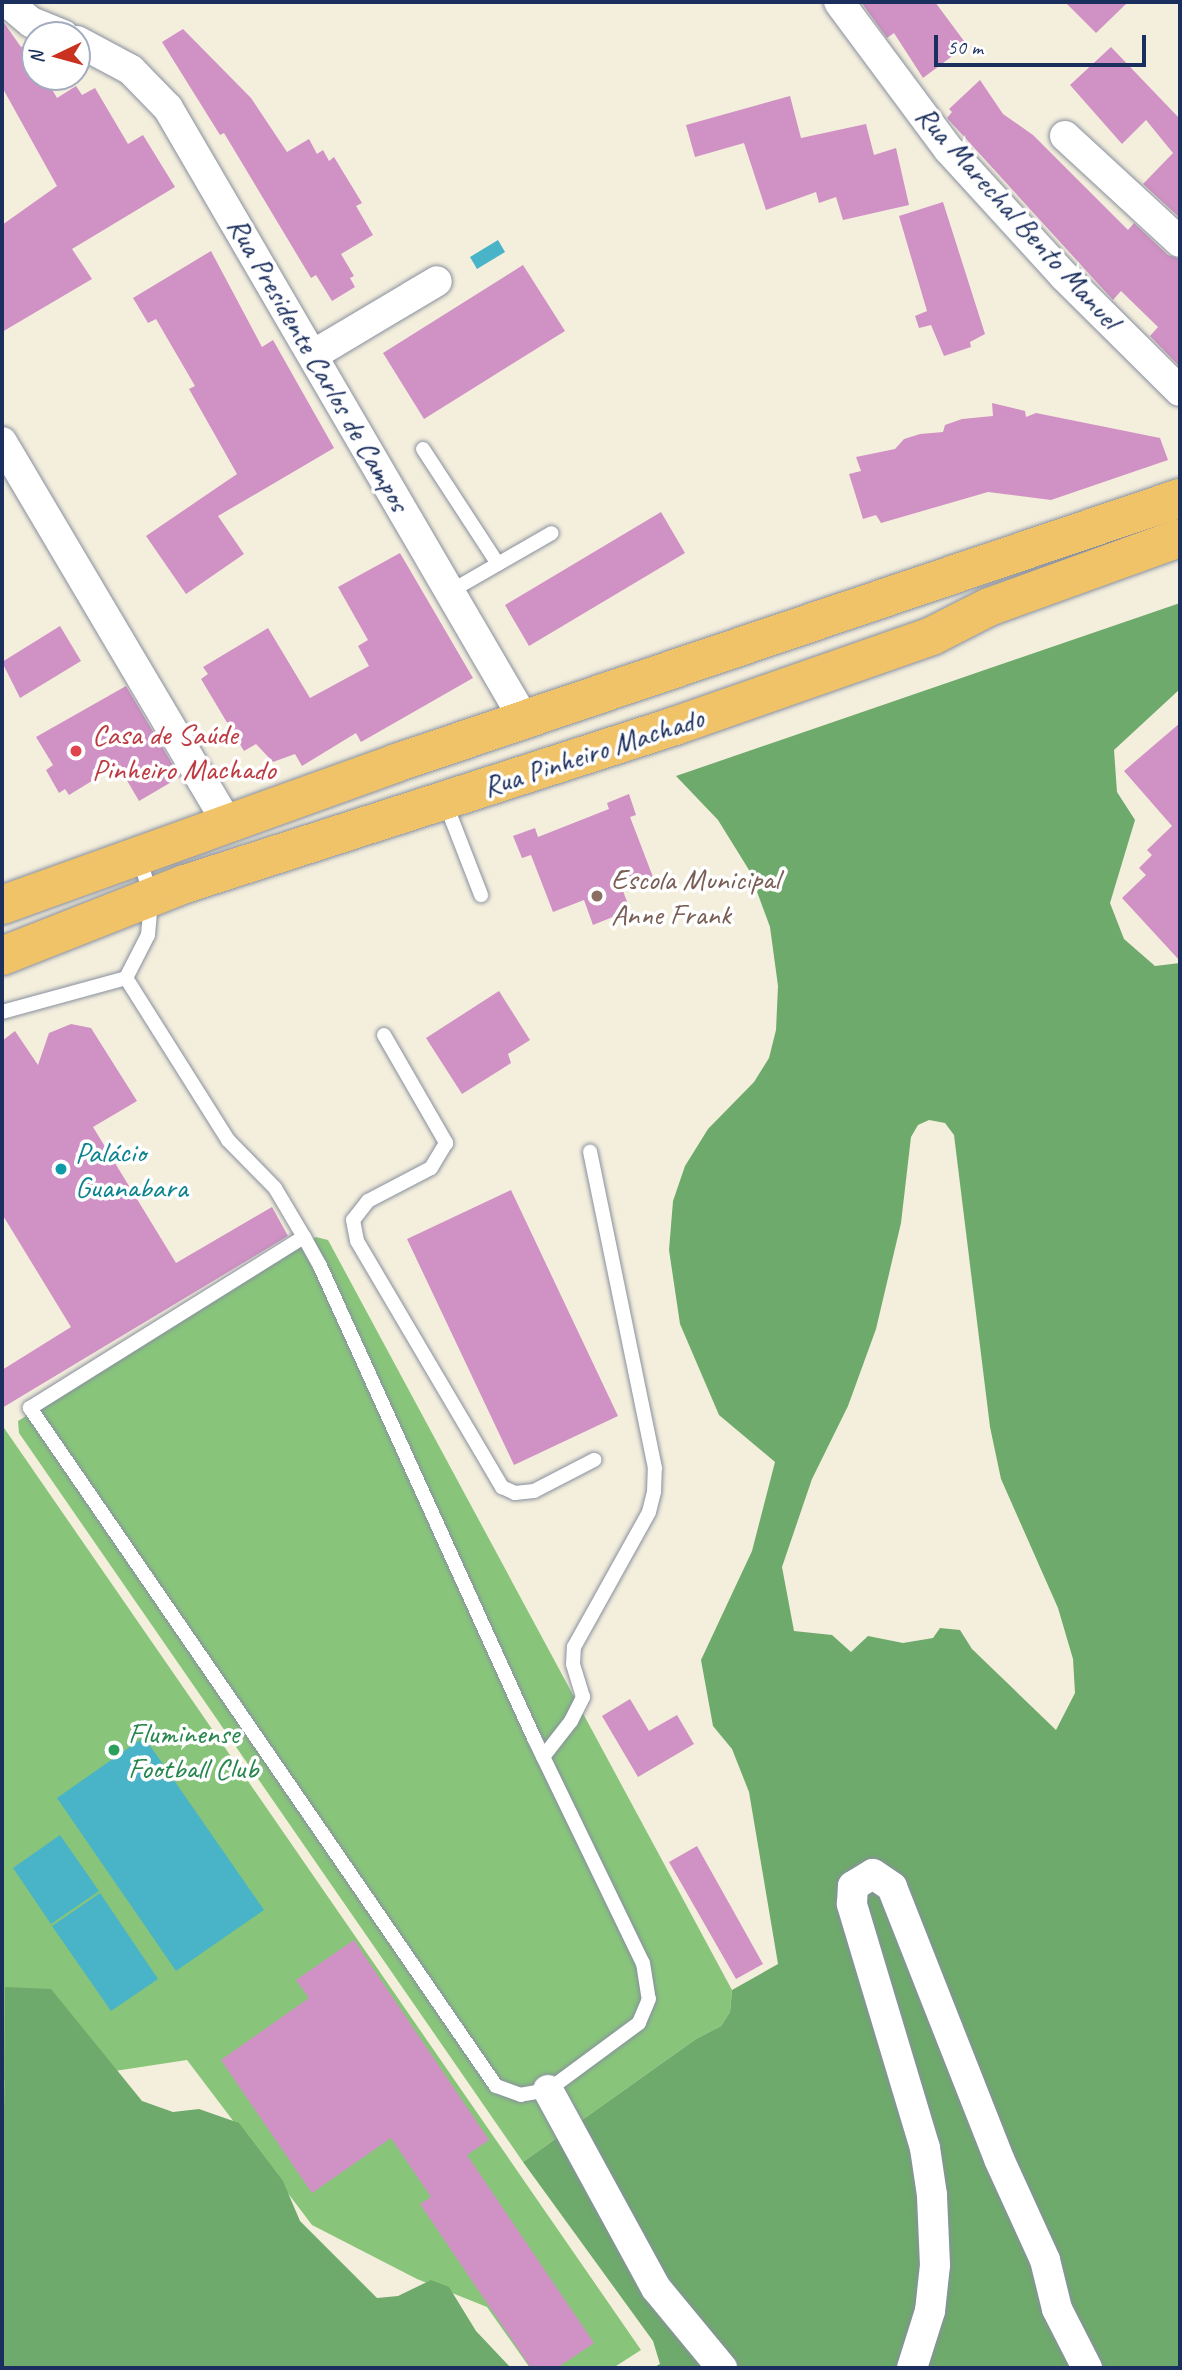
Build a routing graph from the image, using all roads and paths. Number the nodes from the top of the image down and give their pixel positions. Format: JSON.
{"nodes":[{"id":1,"x":7,"y":2,"type":"edge"},
{"id":2,"x":839,"y":2,"type":"edge"},
{"id":3,"x":29,"y":21,"type":"edge"},
{"id":4,"x":91,"y":49,"type":"edge"},
{"id":5,"x":1065,"y":136,"type":"dead end"},
{"id":6,"x":1180,"y":242,"type":"edge"},
{"id":7,"x":437,"y":281,"type":"dead end"},
{"id":8,"x":313,"y":355,"type":"junction"},
{"id":9,"x":1180,"y":391,"type":"edge"},
{"id":10,"x":2,"y":442,"type":"edge"},
{"id":11,"x":423,"y":449,"type":"dead end"},
{"id":12,"x":1180,"y":498,"type":"edge"},
{"id":13,"x":552,"y":533,"type":"dead end"},
{"id":14,"x":1180,"y":538,"type":"edge"},
{"id":15,"x":498,"y":564,"type":"junction"},
{"id":16,"x":452,"y":591,"type":"junction"},
{"id":17,"x":525,"y":721,"type":"junction"},
{"id":18,"x":444,"y":801,"type":"junction"},
{"id":19,"x":228,"y":824,"type":"junction"},
{"id":20,"x":139,"y":856,"type":"junction"},
{"id":21,"x":481,"y":895,"type":"dead end"},
{"id":22,"x":151,"y":897,"type":"junction"},
{"id":23,"x":2,"y":905,"type":"edge"},
{"id":24,"x":2,"y":956,"type":"edge"},
{"id":25,"x":126,"y":978,"type":"junction"},
{"id":26,"x":2,"y":1013,"type":"edge"},
{"id":27,"x":384,"y":1035,"type":"dead end"},
{"id":28,"x":590,"y":1152,"type":"dead end"},
{"id":29,"x":304,"y":1237,"type":"junction"},
{"id":30,"x":594,"y":1461,"type":"dead end"},
{"id":31,"x":543,"y":1756,"type":"junction"},
{"id":32,"x":548,"y":2090,"type":"junction"},
{"id":33,"x":722,"y":2368,"type":"edge"},
{"id":34,"x":912,"y":2368,"type":"edge"},
{"id":35,"x":1087,"y":2368,"type":"edge"}],
"edges":[{"from":1,"to":3,"type":"street"},
{"from":2,"to":9,"type":"street","name":"Rua Marechal Bento Manuel"},
{"from":4,"to":8,"type":"street","name":"Rua Presidente Carlos de Campos"},
{"from":5,"to":6,"type":"street"},
{"from":7,"to":8,"type":"street"},
{"from":8,"to":16,"type":"street","name":"Rua Presidente Carlos de Campos"},
{"from":10,"to":19,"type":"street"},
{"from":11,"to":15,"type":"lane"},
{"from":12,"to":17,"type":"main road","name":"Rua Pinheiro Machado"},
{"from":13,"to":15,"type":"lane"},
{"from":14,"to":18,"type":"main road","name":"Rua Pinheiro Machado"},
{"from":15,"to":16,"type":"lane"},
{"from":16,"to":17,"type":"street","name":"Rua Presidente Carlos de Campos"},
{"from":17,"to":19,"type":"main road","name":"Rua Pinheiro Machado"},
{"from":18,"to":21,"type":"lane"},
{"from":18,"to":22,"type":"main road","name":"Rua Pinheiro Machado"},
{"from":19,"to":20,"type":"main road","name":"Rua Pinheiro Machado"},
{"from":20,"to":22,"type":"lane"},
{"from":20,"to":23,"type":"main road","name":"Rua Pinheiro Machado"},
{"from":22,"to":24,"type":"main road","name":"Rua Pinheiro Machado"},
{"from":22,"to":25,"type":"lane"},
{"from":25,"to":26,"type":"lane"},
{"from":25,"to":29,"type":"lane"},
{"from":27,"to":30,"type":"lane"},
{"from":28,"to":31,"type":"lane"},
{"from":29,"to":31,"type":"lane"},
{"from":29,"to":32,"type":"lane"},
{"from":31,"to":32,"type":"lane"},
{"from":32,"to":33,"type":"street"},
{"from":34,"to":35,"type":"street"}]}
